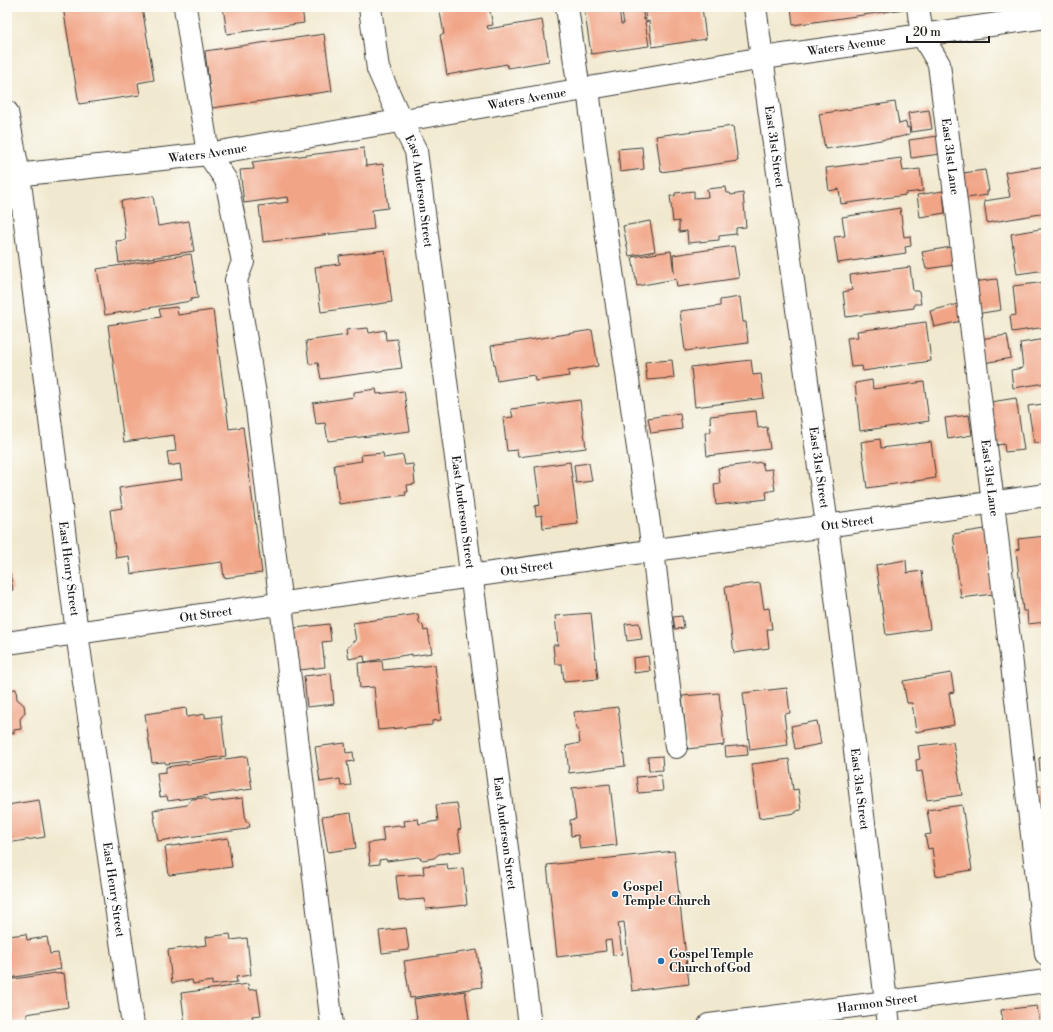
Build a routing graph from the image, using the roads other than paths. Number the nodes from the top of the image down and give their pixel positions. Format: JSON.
{"nodes":[{"id":1,"x":185,"y":7,"type":"edge"},
{"id":2,"x":370,"y":7,"type":"edge"},
{"id":3,"x":567,"y":7,"type":"edge"},
{"id":4,"x":755,"y":7,"type":"edge"},
{"id":5,"x":918,"y":7,"type":"edge"},
{"id":6,"x":1046,"y":17,"type":"edge"},
{"id":7,"x":922,"y":35,"type":"junction"},
{"id":8,"x":763,"y":58,"type":"junction"},
{"id":9,"x":583,"y":90,"type":"junction"},
{"id":10,"x":7,"y":112,"type":"edge"},
{"id":11,"x":401,"y":121,"type":"junction"},
{"id":12,"x":208,"y":154,"type":"junction"},
{"id":13,"x":13,"y":176,"type":"edge"},
{"id":14,"x":1046,"y":495,"type":"edge"},
{"id":15,"x":993,"y":503,"type":"junction"},
{"id":16,"x":827,"y":525,"type":"junction"},
{"id":17,"x":653,"y":550,"type":"junction"},
{"id":18,"x":471,"y":576,"type":"junction"},
{"id":19,"x":280,"y":603,"type":"junction"},
{"id":20,"x":77,"y":634,"type":"junction"},
{"id":21,"x":7,"y":643,"type":"edge"},
{"id":22,"x":676,"y":747,"type":"dead end"},
{"id":23,"x":1046,"y":954,"type":"edge"},
{"id":24,"x":1046,"y":980,"type":"edge"},
{"id":25,"x":886,"y":1001,"type":"junction"},
{"id":26,"x":134,"y":1025,"type":"edge"},
{"id":27,"x":332,"y":1025,"type":"edge"},
{"id":28,"x":530,"y":1025,"type":"edge"},
{"id":29,"x":709,"y":1025,"type":"edge"},
{"id":30,"x":889,"y":1025,"type":"edge"}],
"edges":[{"from":1,"to":12,"type":"main road"},
{"from":2,"to":11,"type":"main road","name":"East Anderson Street"},
{"from":3,"to":9,"type":"main road"},
{"from":4,"to":8,"type":"main road","name":"East 31st Street"},
{"from":5,"to":7,"type":"main road","name":"East 31st Lane"},
{"from":6,"to":7,"type":"main road","name":"Waters Avenue"},
{"from":7,"to":8,"type":"main road","name":"Waters Avenue"},
{"from":7,"to":15,"type":"main road","name":"East 31st Lane"},
{"from":8,"to":9,"type":"main road","name":"Waters Avenue"},
{"from":8,"to":16,"type":"main road","name":"East 31st Street"},
{"from":9,"to":11,"type":"main road","name":"Waters Avenue"},
{"from":9,"to":17,"type":"main road"},
{"from":10,"to":13,"type":"main road","name":"East Henry Street"},
{"from":11,"to":12,"type":"main road","name":"Waters Avenue"},
{"from":11,"to":18,"type":"main road","name":"East Anderson Street"},
{"from":12,"to":13,"type":"main road","name":"Waters Avenue"},
{"from":12,"to":19,"type":"main road"},
{"from":13,"to":20,"type":"main road","name":"East Henry Street"},
{"from":14,"to":15,"type":"main road","name":"Ott Street"},
{"from":15,"to":16,"type":"main road","name":"Ott Street"},
{"from":15,"to":23,"type":"main road","name":"East 31st Lane"},
{"from":16,"to":17,"type":"main road","name":"Ott Street"},
{"from":16,"to":25,"type":"main road","name":"East 31st Street"},
{"from":17,"to":18,"type":"main road","name":"Ott Street"},
{"from":17,"to":22,"type":"main road"},
{"from":18,"to":19,"type":"main road","name":"Ott Street"},
{"from":18,"to":28,"type":"main road","name":"East Anderson Street"},
{"from":19,"to":20,"type":"main road","name":"Ott Street"},
{"from":19,"to":27,"type":"main road"},
{"from":20,"to":21,"type":"main road","name":"Ott Street"},
{"from":20,"to":26,"type":"main road","name":"East Henry Street"},
{"from":24,"to":25,"type":"main road","name":"Harmon Street"},
{"from":25,"to":29,"type":"main road","name":"Harmon Street"},
{"from":25,"to":30,"type":"main road","name":"East 31st Street"}]}
